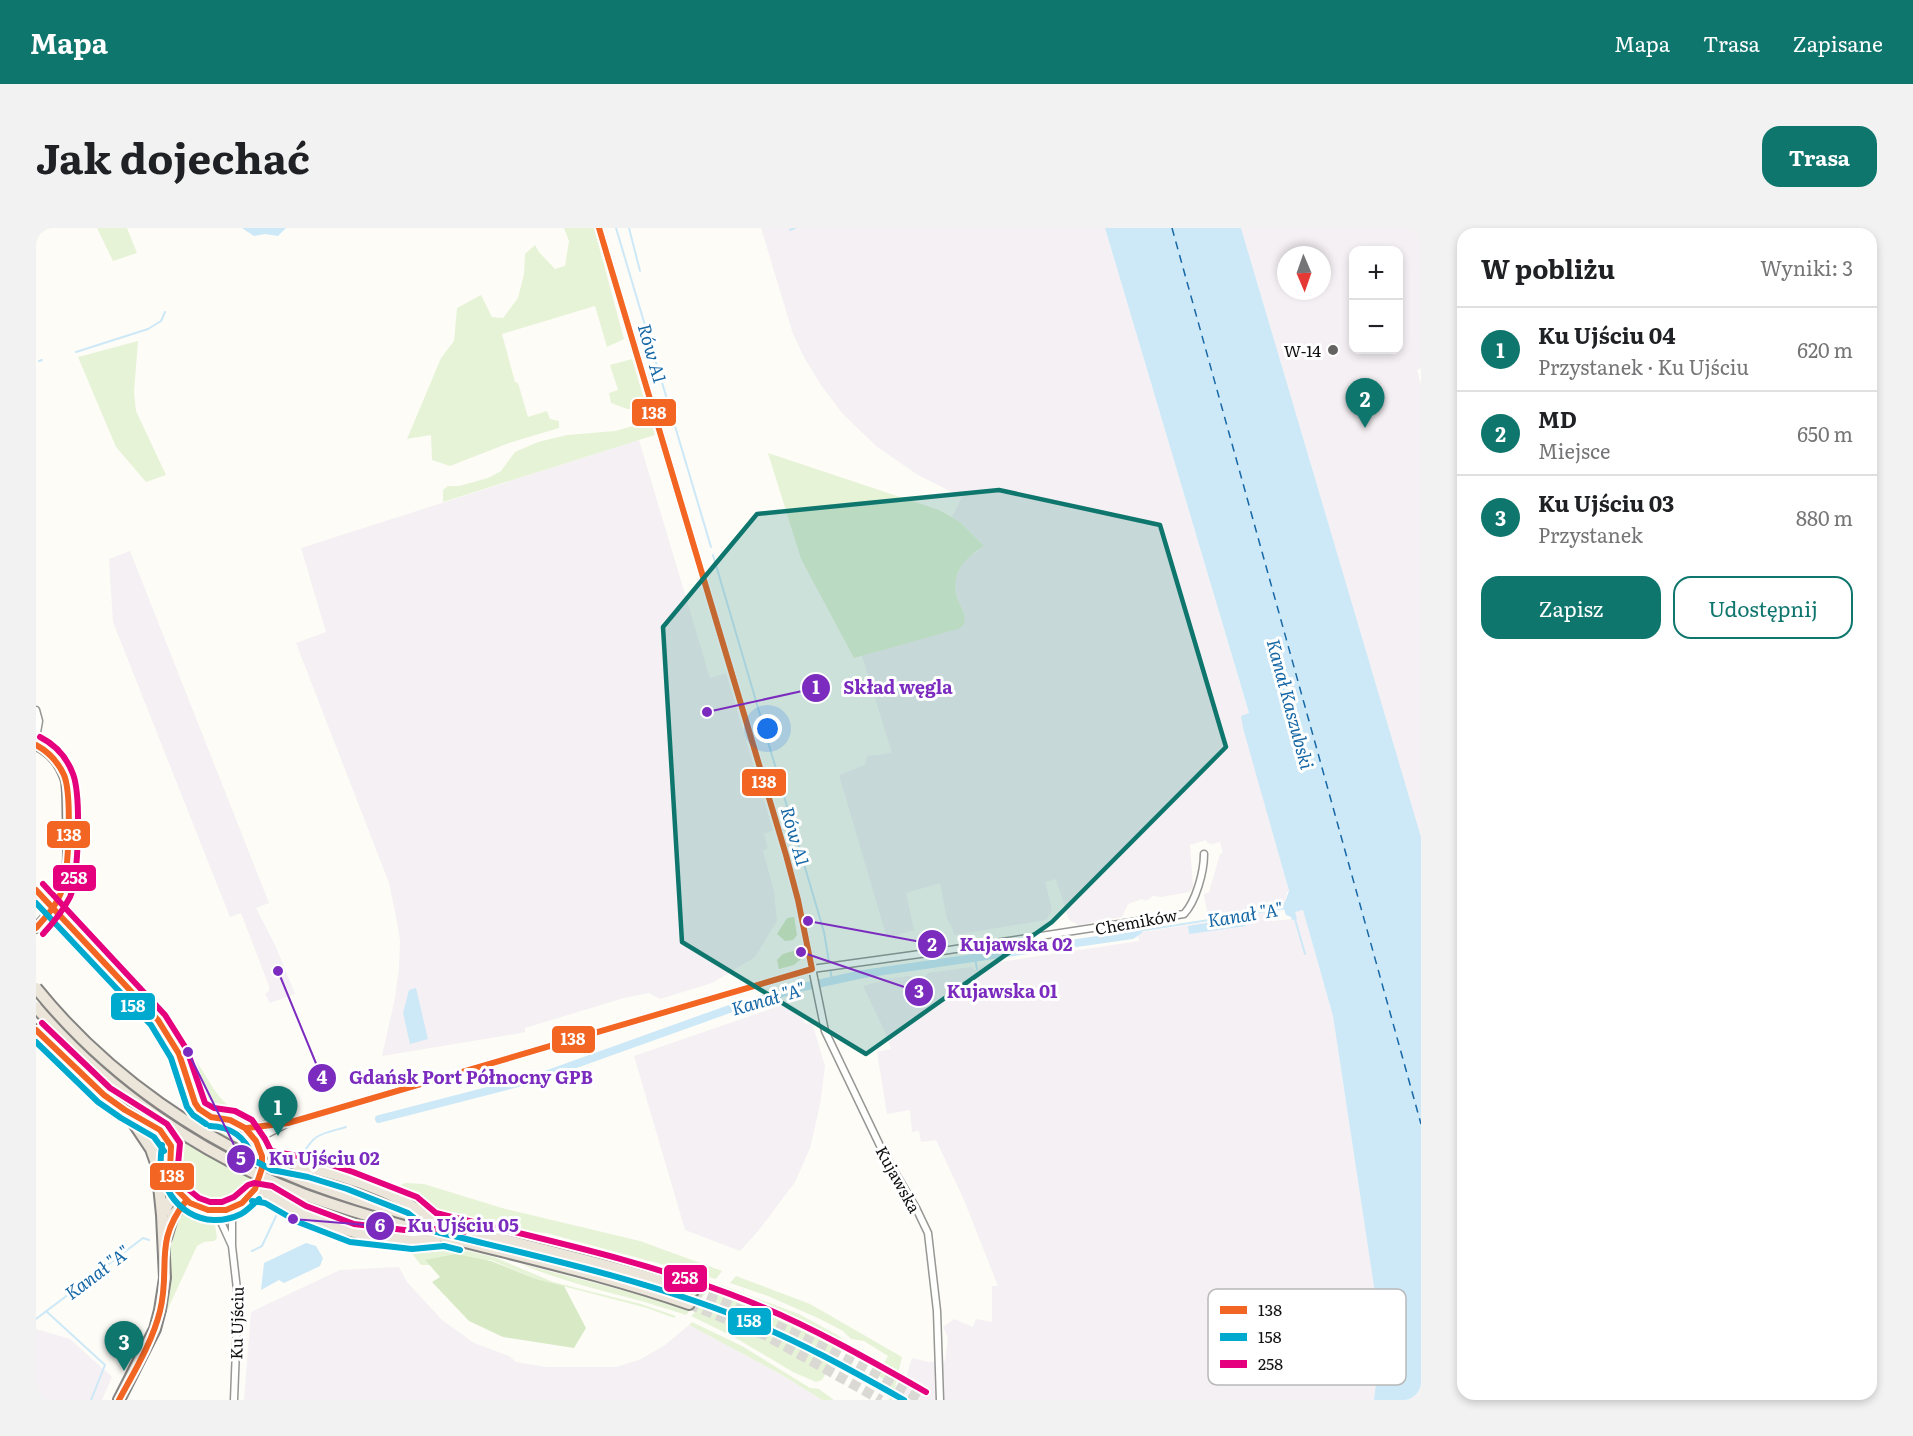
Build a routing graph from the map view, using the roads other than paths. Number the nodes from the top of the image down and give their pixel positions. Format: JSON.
{"nodes":[{"id":1,"x":599,"y":228,"type":"edge"},
{"id":2,"x":36,"y":710,"type":"edge"},
{"id":3,"x":36,"y":738,"type":"edge"},
{"id":4,"x":36,"y":745,"type":"edge"},
{"id":5,"x":1204,"y":854,"type":"dead end"},
{"id":6,"x":38,"y":892,"type":"edge"},
{"id":7,"x":36,"y":927,"type":"edge"},
{"id":8,"x":812,"y":969,"type":"junction"},
{"id":9,"x":36,"y":988,"type":"edge"},
{"id":10,"x":36,"y":1007,"type":"edge"},
{"id":11,"x":36,"y":1030,"type":"edge"},
{"id":12,"x":125,"y":1110,"type":"junction"},
{"id":13,"x":211,"y":1117,"type":"junction"},
{"id":14,"x":288,"y":1123,"type":"junction"},
{"id":15,"x":247,"y":1128,"type":"junction"},
{"id":16,"x":171,"y":1146,"type":"junction"},
{"id":17,"x":260,"y":1149,"type":"junction"},
{"id":18,"x":176,"y":1190,"type":"junction"},
{"id":19,"x":253,"y":1192,"type":"junction"},
{"id":20,"x":186,"y":1201,"type":"junction"},
{"id":21,"x":232,"y":1208,"type":"junction"},
{"id":22,"x":216,"y":1211,"type":"junction"},
{"id":23,"x":162,"y":1215,"type":"junction"},
{"id":24,"x":432,"y":1221,"type":"junction"},
{"id":25,"x":445,"y":1237,"type":"junction"},
{"id":26,"x":164,"y":1244,"type":"junction"},
{"id":27,"x":232,"y":1246,"type":"junction"},
{"id":28,"x":693,"y":1291,"type":"tunnel mouth"},
{"id":29,"x":689,"y":1304,"type":"tunnel mouth"},
{"id":30,"x":119,"y":1400,"type":"edge"},
{"id":31,"x":234,"y":1400,"type":"edge"},
{"id":32,"x":940,"y":1400,"type":"edge"}],
"edges":[{"from":1,"to":8,"type":"street"},
{"from":2,"to":3,"type":"street"},
{"from":4,"to":7,"type":"main road"},
{"from":5,"to":8,"type":"street","name":"Chemików"},
{"from":6,"to":13,"type":"highway","bridge":true},
{"from":8,"to":14,"type":"street"},
{"from":8,"to":32,"type":"street","name":"Kujawska"},
{"from":9,"to":24,"type":"highway","bridge":true},
{"from":10,"to":25,"type":"highway","bridge":true},
{"from":11,"to":12,"type":"highway"},
{"from":12,"to":16,"type":"highway"},
{"from":12,"to":23,"type":"highway"},
{"from":13,"to":15,"type":"highway"},
{"from":13,"to":16,"type":"highway"},
{"from":14,"to":15,"type":"street"},
{"from":14,"to":17,"type":"street"},
{"from":15,"to":17,"type":"highway"},
{"from":16,"to":18,"type":"highway"},
{"from":17,"to":19,"type":"highway"},
{"from":17,"to":24,"type":"highway"},
{"from":18,"to":20,"type":"highway"},
{"from":18,"to":23,"type":"highway"},
{"from":19,"to":21,"type":"highway"},
{"from":19,"to":25,"type":"highway"},
{"from":20,"to":22,"type":"highway"},
{"from":20,"to":26,"type":"highway"},
{"from":21,"to":22,"type":"highway"},
{"from":21,"to":27,"type":"street","name":"Ku Ujściu"},
{"from":22,"to":27,"type":"street","name":"Ku Ujściu"},
{"from":23,"to":26,"type":"highway"},
{"from":24,"to":28,"type":"highway"},
{"from":25,"to":29,"type":"highway"},
{"from":26,"to":30,"type":"highway"},
{"from":27,"to":31,"type":"street","name":"Ku Ujściu"}]}
